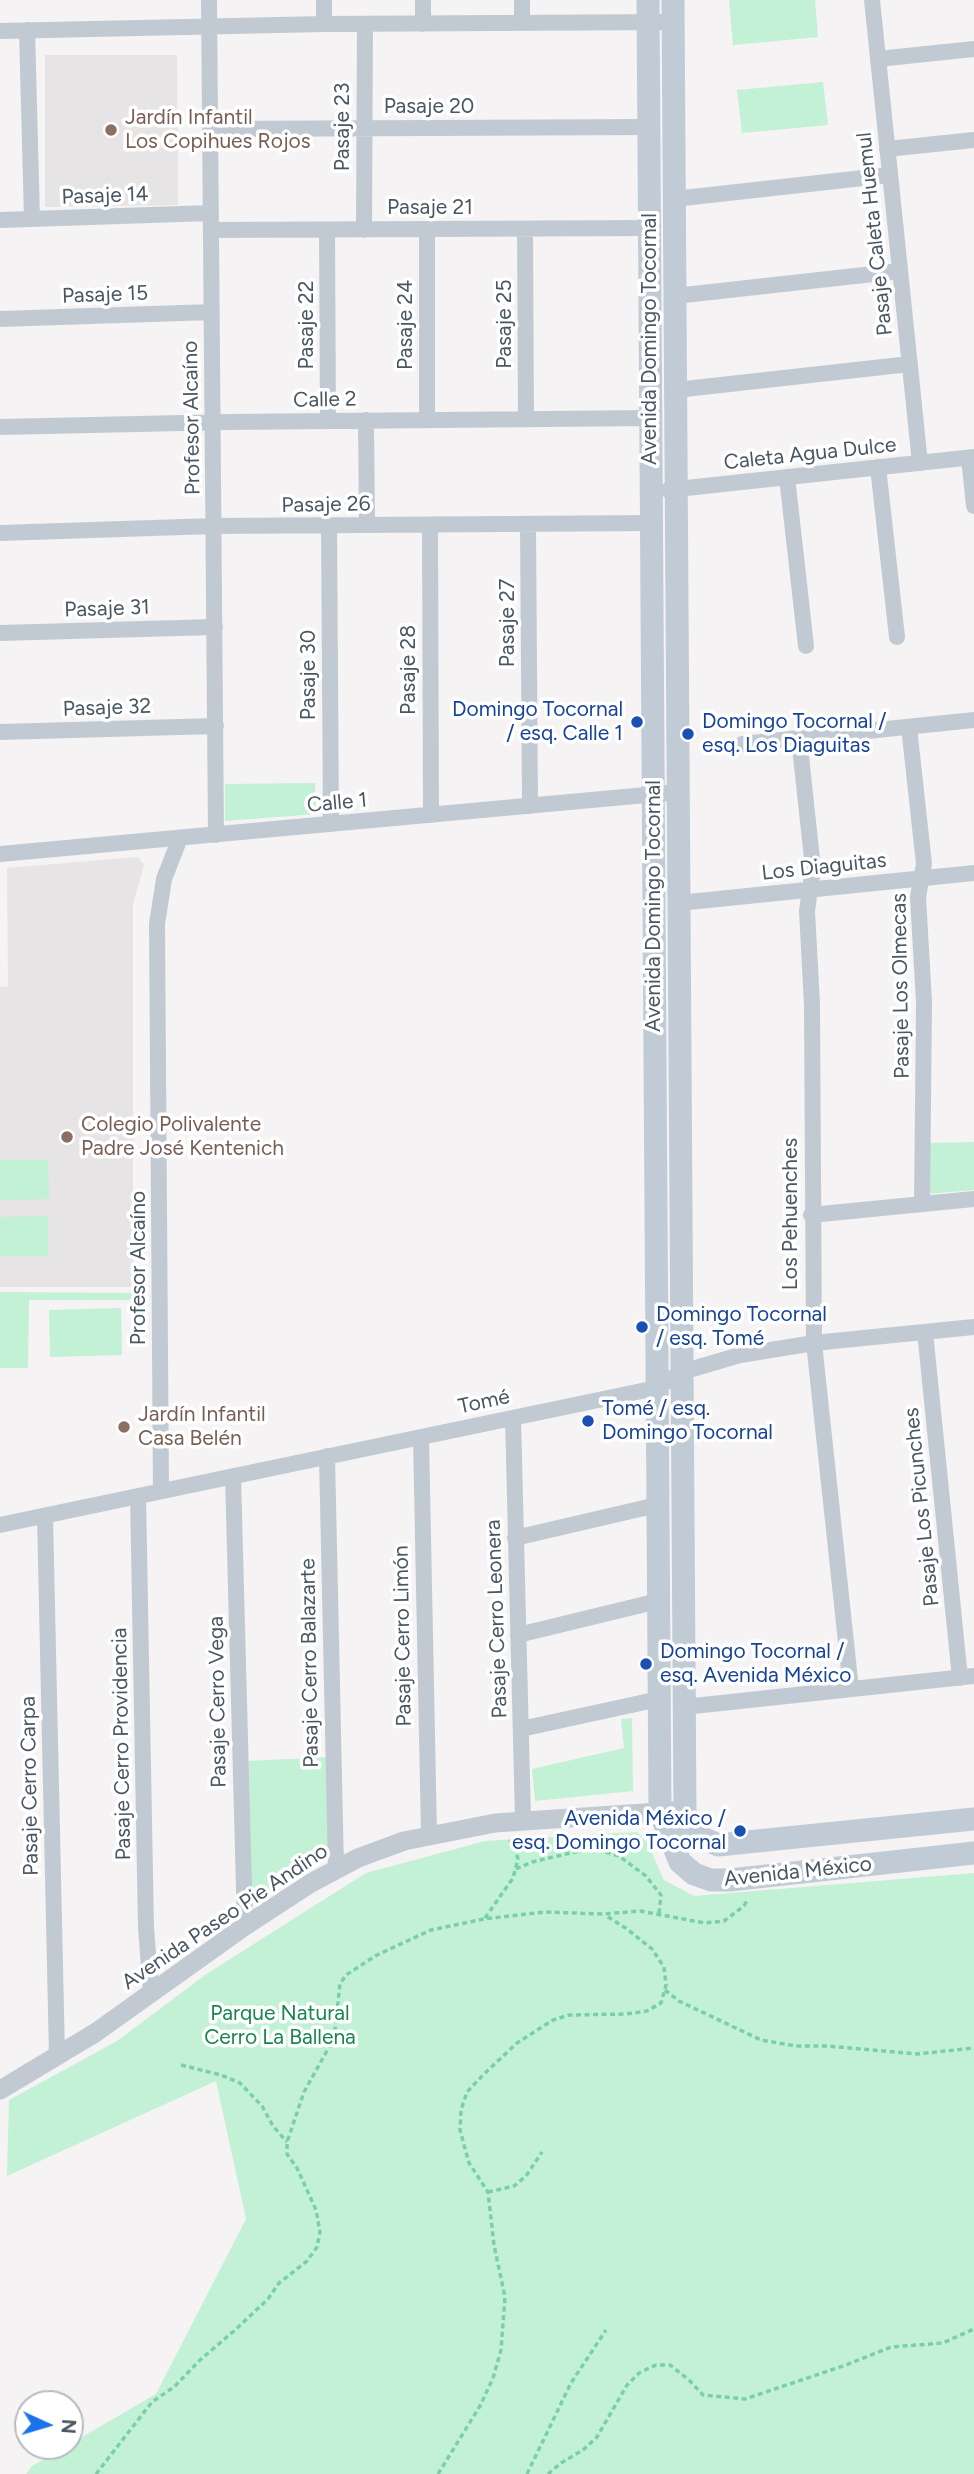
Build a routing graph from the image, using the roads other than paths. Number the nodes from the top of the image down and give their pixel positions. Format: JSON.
{"nodes":[{"id":1,"x":209,"y":0,"type":"edge"},
{"id":2,"x":324,"y":0,"type":"edge"},
{"id":3,"x":423,"y":0,"type":"edge"},
{"id":4,"x":522,"y":0,"type":"edge"},
{"id":5,"x":872,"y":0,"type":"edge"},
{"id":6,"x":648,"y":11,"type":"edge"},
{"id":7,"x":673,"y":11,"type":"edge"},
{"id":8,"x":522,"y":23,"type":"junction"},
{"id":9,"x":324,"y":24,"type":"junction"},
{"id":10,"x":365,"y":24,"type":"junction"},
{"id":11,"x":423,"y":24,"type":"junction"},
{"id":12,"x":210,"y":27,"type":"junction"},
{"id":13,"x":27,"y":30,"type":"junction"},
{"id":14,"x":0,"y":31,"type":"edge"},
{"id":15,"x":974,"y":49,"type":"edge"},
{"id":16,"x":878,"y":59,"type":"junction"},
{"id":17,"x":648,"y":127,"type":"junction"},
{"id":18,"x":211,"y":129,"type":"junction"},
{"id":19,"x":364,"y":129,"type":"junction"},
{"id":20,"x":974,"y":140,"type":"edge"},
{"id":21,"x":887,"y":149,"type":"junction"},
{"id":22,"x":890,"y":175,"type":"junction"},
{"id":23,"x":674,"y":199,"type":"junction"},
{"id":24,"x":211,"y":214,"type":"junction"},
{"id":25,"x":32,"y":219,"type":"junction"},
{"id":26,"x":0,"y":220,"type":"edge"},
{"id":27,"x":649,"y":228,"type":"junction"},
{"id":28,"x":427,"y":229,"type":"junction"},
{"id":29,"x":525,"y":229,"type":"junction"},
{"id":30,"x":211,"y":230,"type":"junction"},
{"id":31,"x":327,"y":230,"type":"junction"},
{"id":32,"x":364,"y":230,"type":"junction"},
{"id":33,"x":900,"y":271,"type":"junction"},
{"id":34,"x":675,"y":296,"type":"junction"},
{"id":35,"x":212,"y":312,"type":"junction"},
{"id":36,"x":0,"y":319,"type":"edge"},
{"id":37,"x":910,"y":364,"type":"junction"},
{"id":38,"x":676,"y":390,"type":"junction"},
{"id":39,"x":651,"y":418,"type":"junction"},
{"id":40,"x":526,"y":419,"type":"junction"},
{"id":41,"x":366,"y":420,"type":"junction"},
{"id":42,"x":428,"y":420,"type":"junction"},
{"id":43,"x":328,"y":421,"type":"junction"},
{"id":44,"x":213,"y":422,"type":"junction"},
{"id":45,"x":0,"y":427,"type":"edge"},
{"id":46,"x":971,"y":457,"type":"edge"},
{"id":47,"x":920,"y":463,"type":"junction"},
{"id":48,"x":878,"y":467,"type":"junction"},
{"id":49,"x":787,"y":477,"type":"junction"},
{"id":50,"x":677,"y":489,"type":"junction"},
{"id":51,"x":651,"y":492,"type":"junction"},
{"id":52,"x":974,"y":506,"type":"edge"},
{"id":53,"x":652,"y":523,"type":"junction"},
{"id":54,"x":528,"y":524,"type":"junction"},
{"id":55,"x":367,"y":525,"type":"junction"},
{"id":56,"x":430,"y":525,"type":"junction"},
{"id":57,"x":214,"y":526,"type":"junction"},
{"id":58,"x":329,"y":526,"type":"junction"},
{"id":59,"x":0,"y":533,"type":"edge"},
{"id":60,"x":215,"y":627,"type":"junction"},
{"id":61,"x":0,"y":633,"type":"edge"},
{"id":62,"x":897,"y":637,"type":"dead end"},
{"id":63,"x":806,"y":646,"type":"dead end"},
{"id":64,"x":974,"y":720,"type":"edge"},
{"id":65,"x":216,"y":726,"type":"junction"},
{"id":66,"x":909,"y":727,"type":"junction"},
{"id":67,"x":0,"y":732,"type":"edge"},
{"id":68,"x":799,"y":738,"type":"junction"},
{"id":69,"x":742,"y":744,"type":"dead end"},
{"id":70,"x":679,"y":792,"type":"junction"},
{"id":71,"x":654,"y":794,"type":"junction"},
{"id":72,"x":530,"y":806,"type":"junction"},
{"id":73,"x":431,"y":815,"type":"junction"},
{"id":74,"x":331,"y":824,"type":"junction"},
{"id":75,"x":216,"y":835,"type":"junction"},
{"id":76,"x":180,"y":838,"type":"junction"},
{"id":77,"x":0,"y":854,"type":"edge"},
{"id":78,"x":974,"y":873,"type":"edge"},
{"id":79,"x":922,"y":878,"type":"junction"},
{"id":80,"x":809,"y":890,"type":"junction"},
{"id":81,"x":679,"y":903,"type":"junction"},
{"id":82,"x":974,"y":1199,"type":"edge"},
{"id":83,"x":922,"y":1204,"type":"junction"},
{"id":84,"x":811,"y":1215,"type":"junction"},
{"id":85,"x":974,"y":1327,"type":"edge"},
{"id":86,"x":925,"y":1332,"type":"junction"},
{"id":87,"x":814,"y":1343,"type":"junction"},
{"id":88,"x":682,"y":1372,"type":"junction"},
{"id":89,"x":656,"y":1388,"type":"junction"},
{"id":90,"x":513,"y":1418,"type":"junction"},
{"id":91,"x":421,"y":1437,"type":"junction"},
{"id":92,"x":327,"y":1456,"type":"junction"},
{"id":93,"x":233,"y":1476,"type":"junction"},
{"id":94,"x":161,"y":1491,"type":"junction"},
{"id":95,"x":138,"y":1496,"type":"junction"},
{"id":96,"x":657,"y":1505,"type":"junction"},
{"id":97,"x":45,"y":1516,"type":"junction"},
{"id":98,"x":0,"y":1525,"type":"edge"},
{"id":99,"x":515,"y":1538,"type":"junction"},
{"id":100,"x":658,"y":1601,"type":"junction"},
{"id":101,"x":518,"y":1635,"type":"junction"},
{"id":102,"x":967,"y":1677,"type":"edge"},
{"id":103,"x":851,"y":1689,"type":"junction"},
{"id":104,"x":659,"y":1699,"type":"junction"},
{"id":105,"x":684,"y":1707,"type":"junction"},
{"id":106,"x":520,"y":1728,"type":"junction"},
{"id":107,"x":685,"y":1810,"type":"junction"},
{"id":108,"x":660,"y":1812,"type":"junction"},
{"id":109,"x":523,"y":1819,"type":"junction"},
{"id":110,"x":974,"y":1819,"type":"edge"},
{"id":111,"x":429,"y":1835,"type":"junction"},
{"id":112,"x":974,"y":1853,"type":"edge"},
{"id":113,"x":335,"y":1868,"type":"junction"},
{"id":114,"x":244,"y":1926,"type":"junction"},
{"id":115,"x":151,"y":1992,"type":"junction"},
{"id":116,"x":57,"y":2056,"type":"junction"},
{"id":117,"x":0,"y":2090,"type":"edge"}],
"edges":[{"from":1,"to":12,"type":"street","name":"Profesor Alcaíno"},
{"from":2,"to":9,"type":"street"},
{"from":3,"to":11,"type":"street"},
{"from":4,"to":8,"type":"street"},
{"from":5,"to":16,"type":"street","name":"Pasaje Caleta Huemul"},
{"from":6,"to":7,"type":"street"},
{"from":6,"to":8,"type":"street"},
{"from":6,"to":17,"type":"main road","name":"Avenida Domingo Tocornal"},
{"from":7,"to":23,"type":"main road","name":"Avenida Domingo Tocornal"},
{"from":8,"to":11,"type":"street"},
{"from":9,"to":10,"type":"street"},
{"from":9,"to":12,"type":"street"},
{"from":10,"to":11,"type":"street"},
{"from":10,"to":19,"type":"street","name":"Pasaje 23"},
{"from":12,"to":13,"type":"street"},
{"from":12,"to":18,"type":"street","name":"Profesor Alcaíno"},
{"from":13,"to":14,"type":"street"},
{"from":13,"to":25,"type":"street"},
{"from":15,"to":16,"type":"street"},
{"from":16,"to":21,"type":"street","name":"Pasaje Caleta Huemul"},
{"from":17,"to":19,"type":"street","name":"Pasaje 20"},
{"from":17,"to":27,"type":"main road","name":"Avenida Domingo Tocornal"},
{"from":18,"to":19,"type":"street","name":"Pasaje 20"},
{"from":18,"to":24,"type":"street","name":"Profesor Alcaíno"},
{"from":19,"to":32,"type":"street","name":"Pasaje 23"},
{"from":20,"to":21,"type":"street"},
{"from":21,"to":22,"type":"street","name":"Pasaje Caleta Huemul"},
{"from":22,"to":23,"type":"street"},
{"from":22,"to":33,"type":"street","name":"Pasaje Caleta Huemul"},
{"from":23,"to":34,"type":"main road","name":"Avenida Domingo Tocornal"},
{"from":24,"to":25,"type":"street","name":"Pasaje 14"},
{"from":24,"to":30,"type":"street","name":"Profesor Alcaíno"},
{"from":25,"to":26,"type":"street","name":"Pasaje 14"},
{"from":27,"to":29,"type":"street","name":"Pasaje 21"},
{"from":27,"to":39,"type":"main road","name":"Avenida Domingo Tocornal"},
{"from":28,"to":29,"type":"street","name":"Pasaje 21"},
{"from":28,"to":32,"type":"street","name":"Pasaje 21"},
{"from":28,"to":42,"type":"street","name":"Pasaje 24"},
{"from":29,"to":40,"type":"street","name":"Pasaje 25"},
{"from":30,"to":31,"type":"street","name":"Pasaje 21"},
{"from":30,"to":35,"type":"street","name":"Profesor Alcaíno"},
{"from":31,"to":32,"type":"street","name":"Pasaje 21"},
{"from":31,"to":43,"type":"street","name":"Pasaje 22"},
{"from":33,"to":34,"type":"street"},
{"from":33,"to":37,"type":"street","name":"Pasaje Caleta Huemul"},
{"from":34,"to":38,"type":"main road","name":"Avenida Domingo Tocornal"},
{"from":35,"to":36,"type":"street","name":"Pasaje 15"},
{"from":35,"to":44,"type":"street","name":"Profesor Alcaíno"},
{"from":37,"to":38,"type":"street"},
{"from":37,"to":47,"type":"street","name":"Pasaje Caleta Huemul"},
{"from":38,"to":50,"type":"main road","name":"Avenida Domingo Tocornal"},
{"from":39,"to":40,"type":"street","name":"Calle 2"},
{"from":39,"to":51,"type":"main road","name":"Avenida Domingo Tocornal"},
{"from":40,"to":42,"type":"street","name":"Calle 2"},
{"from":41,"to":42,"type":"street","name":"Calle 2"},
{"from":41,"to":43,"type":"street","name":"Calle 2"},
{"from":41,"to":55,"type":"street"},
{"from":43,"to":44,"type":"street","name":"Calle 2"},
{"from":44,"to":45,"type":"street","name":"Calle 2"},
{"from":44,"to":57,"type":"street","name":"Profesor Alcaíno"},
{"from":46,"to":47,"type":"street","name":"Caleta Agua Dulce"},
{"from":46,"to":52,"type":"street"},
{"from":47,"to":48,"type":"street","name":"Caleta Agua Dulce"},
{"from":48,"to":49,"type":"street","name":"Caleta Agua Dulce"},
{"from":48,"to":62,"type":"street"},
{"from":49,"to":50,"type":"street","name":"Caleta Agua Dulce"},
{"from":49,"to":63,"type":"street"},
{"from":50,"to":51,"type":"street","name":"Caleta Agua Dulce"},
{"from":50,"to":70,"type":"main road","name":"Avenida Domingo Tocornal"},
{"from":51,"to":53,"type":"main road","name":"Avenida Domingo Tocornal"},
{"from":53,"to":54,"type":"street","name":"Pasaje 26"},
{"from":53,"to":71,"type":"main road","name":"Avenida Domingo Tocornal"},
{"from":54,"to":56,"type":"street","name":"Pasaje 26"},
{"from":54,"to":72,"type":"street","name":"Pasaje 27"},
{"from":55,"to":56,"type":"street","name":"Pasaje 26"},
{"from":55,"to":58,"type":"street","name":"Pasaje 26"},
{"from":56,"to":73,"type":"street","name":"Pasaje 28"},
{"from":57,"to":58,"type":"street","name":"Pasaje 26"},
{"from":57,"to":59,"type":"street","name":"Pasaje 26"},
{"from":57,"to":60,"type":"street","name":"Profesor Alcaíno"},
{"from":58,"to":74,"type":"street","name":"Pasaje 30"},
{"from":60,"to":61,"type":"street","name":"Pasaje 31"},
{"from":60,"to":65,"type":"street","name":"Profesor Alcaíno"},
{"from":64,"to":66,"type":"street"},
{"from":65,"to":67,"type":"street","name":"Pasaje 32"},
{"from":65,"to":75,"type":"street","name":"Profesor Alcaíno"},
{"from":66,"to":68,"type":"street"},
{"from":66,"to":79,"type":"street","name":"Pasaje Los Olmecas"},
{"from":68,"to":69,"type":"street"},
{"from":68,"to":80,"type":"street","name":"Los Pehuenches"},
{"from":70,"to":71,"type":"street","name":"Calle 1"},
{"from":70,"to":81,"type":"main road","name":"Avenida Domingo Tocornal"},
{"from":71,"to":72,"type":"street","name":"Calle 1"},
{"from":71,"to":89,"type":"main road","name":"Avenida Domingo Tocornal"},
{"from":72,"to":73,"type":"street","name":"Calle 1"},
{"from":73,"to":74,"type":"street","name":"Calle 1"},
{"from":74,"to":75,"type":"street","name":"Calle 1"},
{"from":75,"to":76,"type":"street","name":"Calle 1"},
{"from":76,"to":77,"type":"street","name":"Calle 1"},
{"from":76,"to":94,"type":"street","name":"Profesor Alcaíno"},
{"from":78,"to":79,"type":"street","name":"Los Diaguitas"},
{"from":79,"to":80,"type":"street","name":"Los Diaguitas"},
{"from":79,"to":83,"type":"street","name":"Pasaje Los Olmecas"},
{"from":80,"to":81,"type":"street","name":"Los Diaguitas"},
{"from":80,"to":84,"type":"street","name":"Los Pehuenches"},
{"from":81,"to":88,"type":"main road","name":"Avenida Domingo Tocornal"},
{"from":82,"to":83,"type":"street"},
{"from":83,"to":84,"type":"street"},
{"from":84,"to":87,"type":"street","name":"Los Pehuenches"},
{"from":85,"to":86,"type":"street","name":"Tomé"},
{"from":86,"to":87,"type":"street","name":"Tomé"},
{"from":86,"to":102,"type":"street","name":"Pasaje Los Picunches"},
{"from":87,"to":88,"type":"street","name":"Tomé"},
{"from":87,"to":103,"type":"street","name":"Los Pehuenches"},
{"from":88,"to":89,"type":"street","name":"Tomé"},
{"from":88,"to":105,"type":"main road","name":"Avenida Domingo Tocornal"},
{"from":89,"to":90,"type":"street","name":"Tomé"},
{"from":89,"to":96,"type":"main road","name":"Avenida Domingo Tocornal"},
{"from":90,"to":91,"type":"street","name":"Tomé"},
{"from":90,"to":99,"type":"street","name":"Pasaje Cerro Leonera"},
{"from":91,"to":92,"type":"street","name":"Tomé"},
{"from":91,"to":111,"type":"street","name":"Pasaje Cerro Limón"},
{"from":92,"to":93,"type":"street","name":"Tomé"},
{"from":92,"to":113,"type":"street","name":"Pasaje Cerro Balazarte"},
{"from":93,"to":94,"type":"street","name":"Tomé"},
{"from":93,"to":114,"type":"street","name":"Pasaje Cerro Vega"},
{"from":94,"to":95,"type":"street","name":"Tomé"},
{"from":95,"to":97,"type":"street","name":"Tomé"},
{"from":95,"to":115,"type":"street","name":"Pasaje Cerro Providencia"},
{"from":96,"to":99,"type":"street"},
{"from":96,"to":100,"type":"main road","name":"Avenida Domingo Tocornal"},
{"from":97,"to":98,"type":"street","name":"Tomé"},
{"from":97,"to":116,"type":"street","name":"Pasaje Cerro Carpa"},
{"from":99,"to":101,"type":"street","name":"Pasaje Cerro Leonera"},
{"from":100,"to":101,"type":"street"},
{"from":100,"to":104,"type":"main road","name":"Avenida Domingo Tocornal"},
{"from":101,"to":106,"type":"street","name":"Pasaje Cerro Leonera"},
{"from":102,"to":103,"type":"street"},
{"from":103,"to":105,"type":"street"},
{"from":104,"to":106,"type":"street"},
{"from":104,"to":108,"type":"main road","name":"Avenida Domingo Tocornal"},
{"from":105,"to":107,"type":"main road","name":"Avenida Domingo Tocornal"},
{"from":106,"to":109,"type":"street","name":"Pasaje Cerro Leonera"},
{"from":107,"to":108,"type":"street"},
{"from":107,"to":110,"type":"main road","name":"Avenida México"},
{"from":108,"to":109,"type":"street","name":"Avenida Paseo Pie Andino"},
{"from":108,"to":112,"type":"main road","name":"Avenida México"},
{"from":109,"to":111,"type":"street","name":"Avenida Paseo Pie Andino"},
{"from":111,"to":113,"type":"street","name":"Avenida Paseo Pie Andino"},
{"from":113,"to":114,"type":"street","name":"Avenida Paseo Pie Andino"},
{"from":114,"to":115,"type":"street","name":"Avenida Paseo Pie Andino"},
{"from":115,"to":116,"type":"street","name":"Avenida Paseo Pie Andino"},
{"from":116,"to":117,"type":"street","name":"Avenida Paseo Pie Andino"}]}
